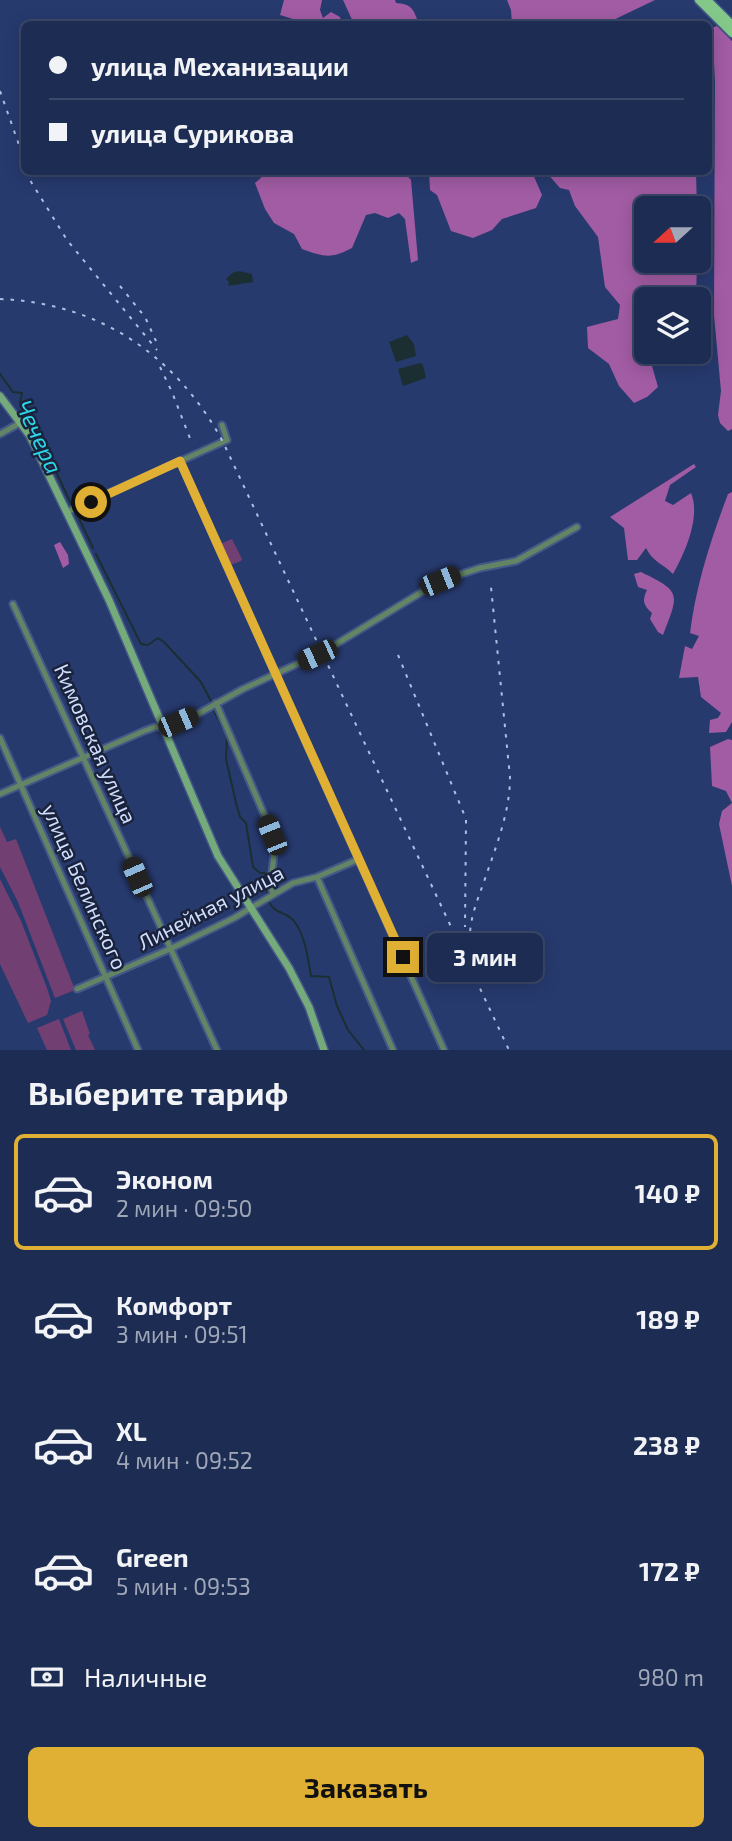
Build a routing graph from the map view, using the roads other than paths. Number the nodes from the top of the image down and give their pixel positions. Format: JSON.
{"nodes":[{"id":1,"x":699,"y":0,"type":"edge"},
{"id":2,"x":707,"y":0,"type":"edge"},
{"id":3,"x":732,"y":25,"type":"edge"},
{"id":4,"x":732,"y":33,"type":"edge"},
{"id":5,"x":0,"y":396,"type":"edge"},
{"id":6,"x":20,"y":423,"type":"junction"},
{"id":7,"x":222,"y":425,"type":"dead end"},
{"id":8,"x":0,"y":434,"type":"edge"},
{"id":9,"x":180,"y":461,"type":"junction"},
{"id":10,"x":67,"y":512,"type":"junction"},
{"id":11,"x":577,"y":527,"type":"dead end"},
{"id":12,"x":13,"y":604,"type":"dead end"},
{"id":13,"x":275,"y":675,"type":"junction"},
{"id":14,"x":216,"y":703,"type":"junction"},
{"id":15,"x":165,"y":727,"type":"junction"},
{"id":16,"x":0,"y":738,"type":"edge"},
{"id":17,"x":84,"y":758,"type":"junction"},
{"id":18,"x":20,"y":786,"type":"junction"},
{"id":19,"x":0,"y":794,"type":"edge"},
{"id":20,"x":359,"y":859,"type":"junction"},
{"id":21,"x":317,"y":877,"type":"junction"},
{"id":22,"x":273,"y":894,"type":"junction"},
{"id":23,"x":250,"y":908,"type":"junction"},
{"id":24,"x":170,"y":949,"type":"junction"},
{"id":25,"x":107,"y":976,"type":"junction"},
{"id":26,"x":78,"y":989,"type":"dead end"},
{"id":27,"x":138,"y":1050,"type":"edge"},
{"id":28,"x":217,"y":1050,"type":"edge"},
{"id":29,"x":324,"y":1050,"type":"edge"},
{"id":30,"x":393,"y":1050,"type":"edge"},
{"id":31,"x":444,"y":1050,"type":"edge"}],
"edges":[{"from":1,"to":4,"type":"main road"},
{"from":2,"to":3,"type":"main road"},
{"from":5,"to":6,"type":"street"},
{"from":6,"to":8,"type":"street"},
{"from":6,"to":10,"type":"street"},
{"from":7,"to":9,"type":"street"},
{"from":9,"to":10,"type":"street"},
{"from":9,"to":13,"type":"street"},
{"from":10,"to":15,"type":"street"},
{"from":11,"to":13,"type":"street"},
{"from":12,"to":17,"type":"street","name":"Кимовская улица"},
{"from":13,"to":14,"type":"street"},
{"from":13,"to":20,"type":"street"},
{"from":14,"to":15,"type":"street"},
{"from":14,"to":22,"type":"street"},
{"from":15,"to":17,"type":"street"},
{"from":15,"to":23,"type":"street"},
{"from":16,"to":18,"type":"street","name":"улица Белинского"},
{"from":17,"to":18,"type":"street"},
{"from":17,"to":24,"type":"street","name":"Кимовская улица"},
{"from":18,"to":19,"type":"street"},
{"from":18,"to":25,"type":"street","name":"улица Белинского"},
{"from":20,"to":21,"type":"street","name":"Линейная улица"},
{"from":20,"to":31,"type":"street"},
{"from":21,"to":22,"type":"street","name":"Линейная улица"},
{"from":21,"to":30,"type":"street"},
{"from":22,"to":23,"type":"street","name":"Линейная улица"},
{"from":23,"to":24,"type":"street","name":"Линейная улица"},
{"from":23,"to":29,"type":"street"},
{"from":24,"to":25,"type":"street","name":"Линейная улица"},
{"from":24,"to":28,"type":"street","name":"Кимовская улица"},
{"from":25,"to":26,"type":"street","name":"Линейная улица"},
{"from":25,"to":27,"type":"street","name":"улица Белинского"}]}
